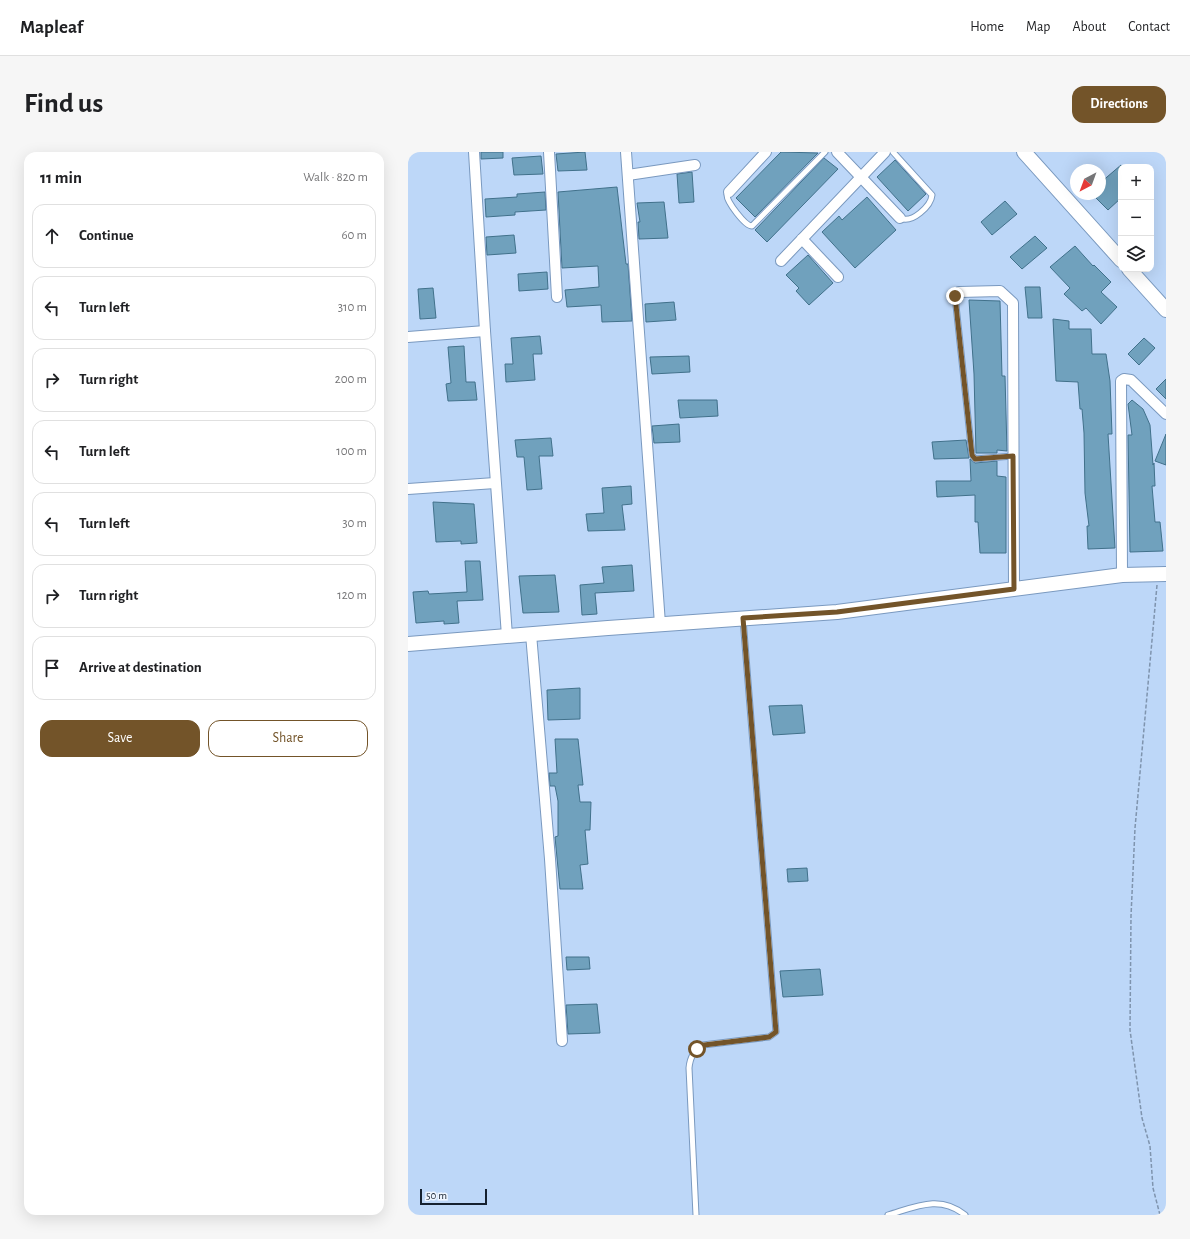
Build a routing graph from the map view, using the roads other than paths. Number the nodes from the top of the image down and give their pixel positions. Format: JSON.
{"nodes":[{"id":1,"x":474,"y":152,"type":"edge"},
{"id":2,"x":549,"y":152,"type":"edge"},
{"id":3,"x":626,"y":152,"type":"edge"},
{"id":4,"x":766,"y":152,"type":"edge"},
{"id":5,"x":825,"y":152,"type":"edge"},
{"id":6,"x":837,"y":152,"type":"edge"},
{"id":7,"x":885,"y":152,"type":"edge"},
{"id":8,"x":893,"y":152,"type":"edge"},
{"id":9,"x":1024,"y":152,"type":"edge"},
{"id":10,"x":695,"y":165,"type":"dead end"},
{"id":11,"x":628,"y":175,"type":"junction"},
{"id":12,"x":861,"y":177,"type":"junction"},
{"id":13,"x":729,"y":192,"type":"joint"},
{"id":14,"x":900,"y":218,"type":"joint"},
{"id":15,"x":802,"y":238,"type":"junction"},
{"id":16,"x":1118,"y":257,"type":"edge"},
{"id":17,"x":781,"y":261,"type":"dead end"},
{"id":18,"x":1132,"y":272,"type":"edge"},
{"id":19,"x":838,"y":277,"type":"dead end"},
{"id":20,"x":957,"y":294,"type":"joint"},
{"id":21,"x":557,"y":297,"type":"dead end"},
{"id":22,"x":1166,"y":310,"type":"edge"},
{"id":23,"x":485,"y":331,"type":"junction"},
{"id":24,"x":408,"y":337,"type":"edge"},
{"id":25,"x":1166,"y":414,"type":"edge"},
{"id":26,"x":1013,"y":456,"type":"junction"},
{"id":27,"x":496,"y":482,"type":"junction"},
{"id":28,"x":408,"y":489,"type":"edge"},
{"id":29,"x":1162,"y":574,"type":"edge"},
{"id":30,"x":1122,"y":575,"type":"junction"},
{"id":31,"x":1014,"y":589,"type":"junction"},
{"id":32,"x":743,"y":618,"type":"junction"},
{"id":33,"x":660,"y":624,"type":"junction"},
{"id":34,"x":531,"y":634,"type":"junction"},
{"id":35,"x":507,"y":636,"type":"junction"},
{"id":36,"x":408,"y":644,"type":"edge"},
{"id":37,"x":562,"y":1041,"type":"dead end"},
{"id":38,"x":696,"y":1215,"type":"edge"},
{"id":39,"x":888,"y":1215,"type":"edge"},
{"id":40,"x":965,"y":1215,"type":"edge"}],
"edges":[{"from":1,"to":23,"type":"street"},
{"from":2,"to":21,"type":"street"},
{"from":3,"to":11,"type":"street"},
{"from":4,"to":13,"type":"street"},
{"from":5,"to":13,"type":"lane"},
{"from":6,"to":12,"type":"street"},
{"from":7,"to":12,"type":"street"},
{"from":8,"to":14,"type":"lane"},
{"from":9,"to":16,"type":"street"},
{"from":10,"to":11,"type":"street"},
{"from":11,"to":33,"type":"street"},
{"from":12,"to":14,"type":"street"},
{"from":12,"to":15,"type":"street"},
{"from":15,"to":17,"type":"street"},
{"from":15,"to":19,"type":"street"},
{"from":18,"to":22,"type":"street"},
{"from":20,"to":26,"type":"lane"},
{"from":20,"to":26,"type":"street"},
{"from":23,"to":24,"type":"street"},
{"from":23,"to":27,"type":"street"},
{"from":25,"to":30,"type":"street"},
{"from":26,"to":31,"type":"street"},
{"from":27,"to":28,"type":"street"},
{"from":27,"to":35,"type":"street"},
{"from":29,"to":30,"type":"street"},
{"from":30,"to":31,"type":"street"},
{"from":31,"to":32,"type":"street"},
{"from":32,"to":33,"type":"street"},
{"from":32,"to":38,"type":"lane"},
{"from":33,"to":34,"type":"street"},
{"from":34,"to":35,"type":"street"},
{"from":34,"to":37,"type":"street"},
{"from":35,"to":36,"type":"street"},
{"from":39,"to":40,"type":"lane"}]}
